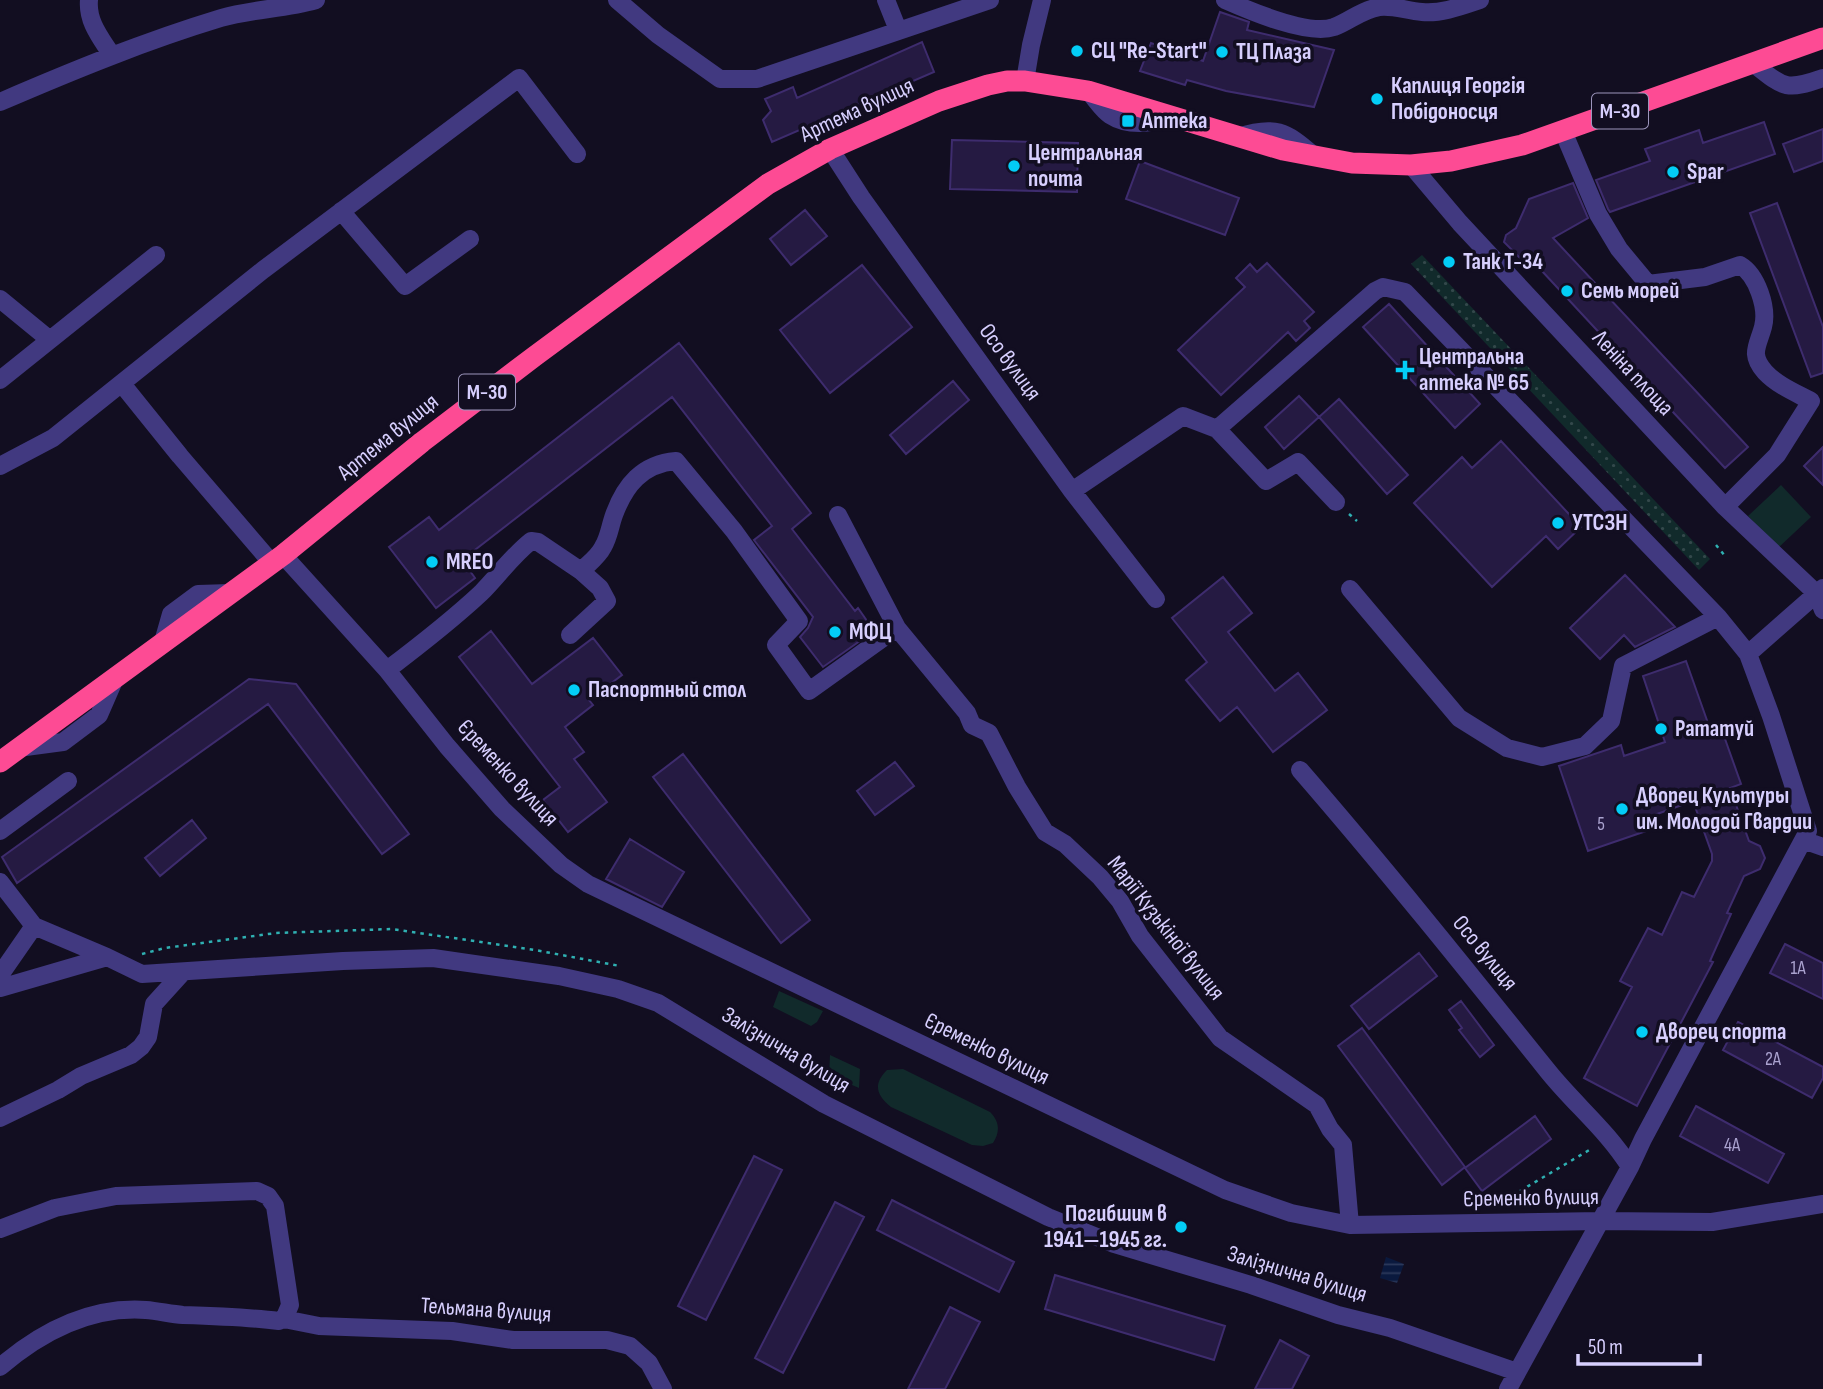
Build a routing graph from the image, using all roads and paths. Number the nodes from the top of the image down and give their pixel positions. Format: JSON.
{"nodes":[{"id":1,"x":89,"y":0,"type":"edge"},
{"id":2,"x":316,"y":0,"type":"edge"},
{"id":3,"x":617,"y":0,"type":"edge"},
{"id":4,"x":886,"y":0,"type":"edge"},
{"id":5,"x":990,"y":0,"type":"edge"},
{"id":6,"x":1042,"y":0,"type":"edge"},
{"id":7,"x":1225,"y":0,"type":"edge"},
{"id":8,"x":1480,"y":0,"type":"edge"},
{"id":9,"x":898,"y":30,"type":"junction"},
{"id":10,"x":1823,"y":38,"type":"edge"},
{"id":11,"x":111,"y":54,"type":"junction"},
{"id":12,"x":1754,"y":64,"type":"junction"},
{"id":13,"x":1823,"y":78,"type":"edge"},
{"id":14,"x":1016,"y":81,"type":"junction"},
{"id":15,"x":0,"y":102,"type":"edge"},
{"id":16,"x":1563,"y":131,"type":"junction"},
{"id":17,"x":830,"y":149,"type":"junction"},
{"id":18,"x":577,"y":154,"type":"dead end"},
{"id":19,"x":1411,"y":165,"type":"junction"},
{"id":20,"x":341,"y":211,"type":"junction"},
{"id":21,"x":470,"y":239,"type":"dead end"},
{"id":22,"x":156,"y":255,"type":"dead end"},
{"id":23,"x":0,"y":299,"type":"edge"},
{"id":24,"x":50,"y":340,"type":"junction"},
{"id":25,"x":0,"y":380,"type":"edge"},
{"id":26,"x":122,"y":384,"type":"junction"},
{"id":27,"x":1817,"y":395,"type":"edge"},
{"id":28,"x":1217,"y":429,"type":"junction"},
{"id":29,"x":0,"y":467,"type":"edge"},
{"id":30,"x":1072,"y":491,"type":"junction"},
{"id":31,"x":1336,"y":502,"type":"dead end"},
{"id":32,"x":1725,"y":507,"type":"junction"},
{"id":33,"x":838,"y":515,"type":"dead end"},
{"id":34,"x":1716,"y":545,"type":"dead end"},
{"id":35,"x":1725,"y":556,"type":"dead end"},
{"id":36,"x":277,"y":558,"type":"junction"},
{"id":37,"x":581,"y":570,"type":"junction"},
{"id":38,"x":1350,"y":589,"type":"dead end"},
{"id":39,"x":1821,"y":597,"type":"edge"},
{"id":40,"x":1156,"y":599,"type":"dead end"},
{"id":41,"x":1718,"y":617,"type":"junction"},
{"id":42,"x":897,"y":628,"type":"junction"},
{"id":43,"x":569,"y":635,"type":"dead end"},
{"id":44,"x":1748,"y":654,"type":"junction"},
{"id":45,"x":387,"y":670,"type":"junction"},
{"id":46,"x":0,"y":762,"type":"edge"},
{"id":47,"x":1300,"y":770,"type":"dead end"},
{"id":48,"x":68,"y":781,"type":"dead end"},
{"id":49,"x":0,"y":831,"type":"edge"},
{"id":50,"x":1811,"y":832,"type":"edge"},
{"id":51,"x":1823,"y":847,"type":"edge"},
{"id":52,"x":0,"y":881,"type":"edge"},
{"id":53,"x":34,"y":926,"type":"junction"},
{"id":54,"x":107,"y":957,"type":"junction"},
{"id":55,"x":183,"y":972,"type":"junction"},
{"id":56,"x":0,"y":975,"type":"edge"},
{"id":57,"x":0,"y":988,"type":"edge"},
{"id":58,"x":0,"y":1118,"type":"edge"},
{"id":59,"x":1591,"y":1149,"type":"dead end"},
{"id":60,"x":1630,"y":1167,"type":"junction"},
{"id":61,"x":1823,"y":1204,"type":"edge"},
{"id":62,"x":1489,"y":1210,"type":"dead end"},
{"id":63,"x":1601,"y":1221,"type":"junction"},
{"id":64,"x":1350,"y":1225,"type":"junction"},
{"id":65,"x":0,"y":1229,"type":"edge"},
{"id":66,"x":284,"y":1318,"type":"junction"},
{"id":67,"x":0,"y":1367,"type":"edge"},
{"id":68,"x":1517,"y":1372,"type":"junction"},
{"id":69,"x":663,"y":1389,"type":"edge"},
{"id":70,"x":1508,"y":1389,"type":"edge"}],
"edges":[{"from":1,"to":11,"type":"street"},
{"from":2,"to":11,"type":"street"},
{"from":3,"to":9,"type":"street"},
{"from":4,"to":9,"type":"street"},
{"from":5,"to":9,"type":"street"},
{"from":6,"to":14,"type":"street"},
{"from":7,"to":8,"type":"street"},
{"from":10,"to":12,"type":"highway","number":"М-30"},
{"from":11,"to":15,"type":"street"},
{"from":12,"to":13,"type":"street"},
{"from":12,"to":16,"type":"highway","number":"М-30"},
{"from":14,"to":17,"type":"highway","name":"Артема вулиця","number":"М-30"},
{"from":14,"to":19,"type":"highway","number":"М-30"},
{"from":16,"to":19,"type":"highway","number":"М-30"},
{"from":16,"to":27,"type":"street"},
{"from":17,"to":30,"type":"street","name":"Осо вулиця"},
{"from":17,"to":36,"type":"highway","name":"Артема вулиця","number":"М-30"},
{"from":18,"to":20,"type":"street"},
{"from":19,"to":32,"type":"street","name":"Леніна площа"},
{"from":20,"to":21,"type":"street"},
{"from":20,"to":26,"type":"street"},
{"from":22,"to":24,"type":"street"},
{"from":23,"to":24,"type":"street"},
{"from":24,"to":25,"type":"street"},
{"from":26,"to":29,"type":"street"},
{"from":26,"to":36,"type":"street","name":"Єременко вулиця"},
{"from":27,"to":32,"type":"street"},
{"from":28,"to":30,"type":"street"},
{"from":28,"to":31,"type":"street"},
{"from":28,"to":41,"type":"street"},
{"from":30,"to":40,"type":"street","name":"Осо вулиця"},
{"from":32,"to":39,"type":"street","name":"Леніна площа"},
{"from":33,"to":42,"type":"street","name":"Марії Кузькіної вулиця"},
{"from":34,"to":35,"type":"path"},
{"from":36,"to":45,"type":"street","name":"Єременко вулиця"},
{"from":36,"to":46,"type":"highway","name":"Артема вулиця","number":"М-30"},
{"from":37,"to":42,"type":"street"},
{"from":37,"to":43,"type":"street"},
{"from":37,"to":45,"type":"street"},
{"from":38,"to":41,"type":"street"},
{"from":39,"to":44,"type":"street"},
{"from":41,"to":44,"type":"street"},
{"from":42,"to":64,"type":"street","name":"Марії Кузькіної вулиця"},
{"from":44,"to":50,"type":"street"},
{"from":45,"to":64,"type":"street","name":"Єременко вулиця"},
{"from":47,"to":60,"type":"street","name":"Осо вулиця"},
{"from":48,"to":49,"type":"street"},
{"from":50,"to":51,"type":"street"},
{"from":50,"to":60,"type":"street"},
{"from":52,"to":53,"type":"street"},
{"from":53,"to":54,"type":"street","name":"Залізнична вулиця"},
{"from":53,"to":56,"type":"street"},
{"from":54,"to":55,"type":"street","name":"Залізнична вулиця"},
{"from":54,"to":57,"type":"street"},
{"from":55,"to":58,"type":"street"},
{"from":55,"to":68,"type":"street","name":"Залізнична вулиця"},
{"from":59,"to":62,"type":"path"},
{"from":60,"to":63,"type":"street"},
{"from":61,"to":63,"type":"street","name":"Єременко вулиця"},
{"from":63,"to":64,"type":"street","name":"Єременко вулиця"},
{"from":63,"to":68,"type":"street"},
{"from":65,"to":66,"type":"street"},
{"from":66,"to":67,"type":"street","name":"Тельмана вулиця"},
{"from":66,"to":69,"type":"street","name":"Тельмана вулиця"},
{"from":68,"to":70,"type":"street"}]}
